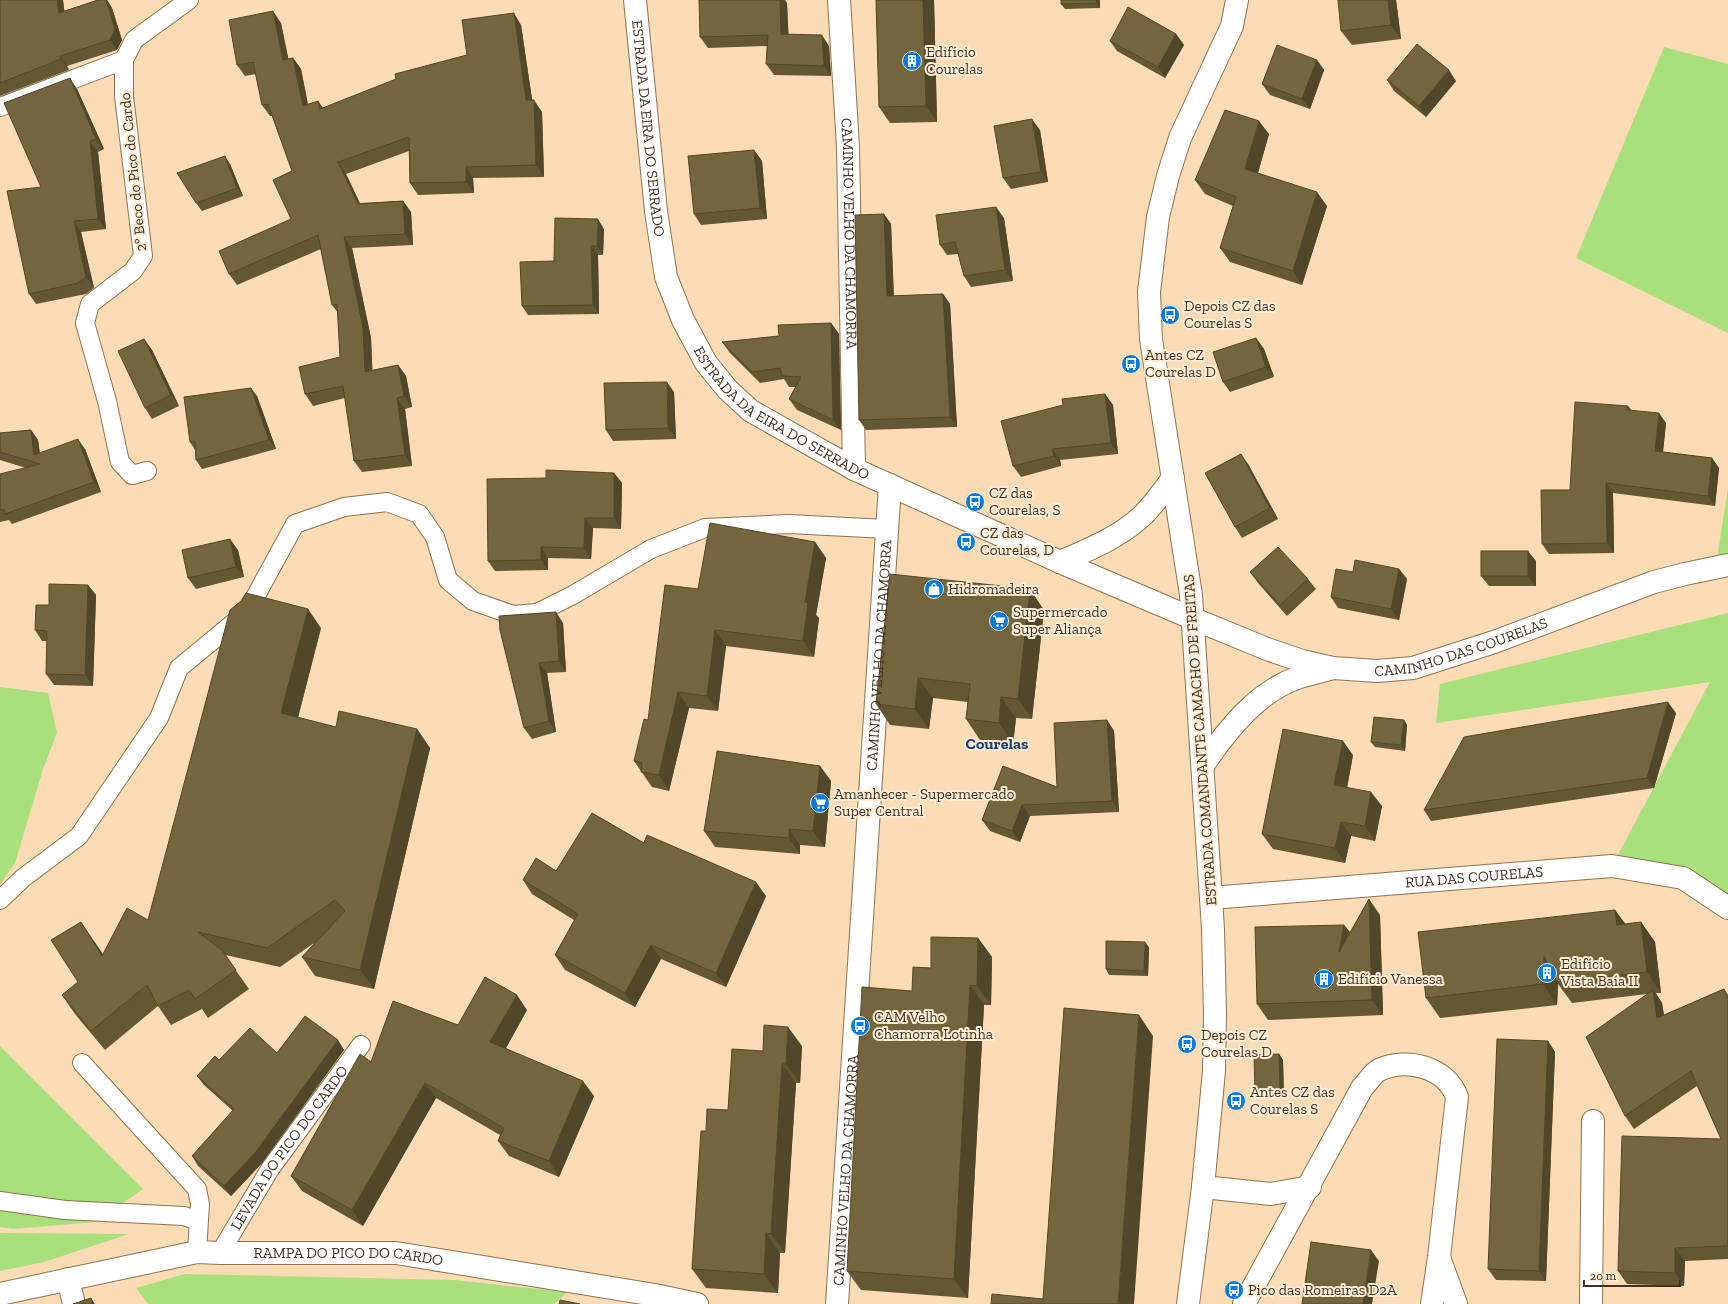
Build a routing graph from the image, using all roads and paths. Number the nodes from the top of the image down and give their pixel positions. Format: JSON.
{"nodes":[{"id":1,"x":188,"y":0,"type":"edge"},
{"id":2,"x":635,"y":0,"type":"edge"},
{"id":3,"x":839,"y":0,"type":"edge"},
{"id":4,"x":1237,"y":0,"type":"edge"},
{"id":5,"x":124,"y":60,"type":"junction"},
{"id":6,"x":0,"y":107,"type":"edge"},
{"id":7,"x":854,"y":469,"type":"junction"},
{"id":8,"x":146,"y":471,"type":"dead end"},
{"id":9,"x":1173,"y":478,"type":"junction"},
{"id":10,"x":890,"y":485,"type":"junction"},
{"id":11,"x":887,"y":529,"type":"junction"},
{"id":12,"x":1060,"y":562,"type":"junction"},
{"id":13,"x":1728,"y":565,"type":"edge"},
{"id":14,"x":1194,"y":619,"type":"junction"},
{"id":15,"x":1333,"y":668,"type":"junction"},
{"id":16,"x":1204,"y":764,"type":"junction"},
{"id":17,"x":1211,"y":898,"type":"junction"},
{"id":18,"x":0,"y":900,"type":"edge"},
{"id":19,"x":1728,"y":908,"type":"edge"},
{"id":20,"x":361,"y":1045,"type":"dead end"},
{"id":21,"x":82,"y":1063,"type":"dead end"},
{"id":22,"x":1593,"y":1121,"type":"dead end"},
{"id":23,"x":1203,"y":1186,"type":"junction"},
{"id":24,"x":1310,"y":1186,"type":"junction"},
{"id":25,"x":0,"y":1201,"type":"edge"},
{"id":26,"x":198,"y":1221,"type":"junction"},
{"id":27,"x":197,"y":1252,"type":"junction"},
{"id":28,"x":220,"y":1253,"type":"junction"},
{"id":29,"x":1439,"y":1257,"type":"junction"},
{"id":30,"x":68,"y":1279,"type":"junction"},
{"id":31,"x":0,"y":1294,"type":"edge"},
{"id":32,"x":74,"y":1304,"type":"edge"},
{"id":33,"x":697,"y":1304,"type":"edge"},
{"id":34,"x":837,"y":1304,"type":"edge"},
{"id":35,"x":1188,"y":1304,"type":"edge"},
{"id":36,"x":1244,"y":1304,"type":"edge"},
{"id":37,"x":1432,"y":1304,"type":"edge"},
{"id":38,"x":1456,"y":1304,"type":"edge"},
{"id":39,"x":1591,"y":1304,"type":"edge"}],
"edges":[{"from":1,"to":5,"type":"lane"},
{"from":2,"to":7,"type":"street","name":"ESTRADA DA EIRA DO SERRADO"},
{"from":3,"to":7,"type":"street","name":"CAMINHO VELHO DA CHAMORRA"},
{"from":4,"to":9,"type":"street","name":"ESTRADA COMANDANTE CAMACHO DE FREITAS"},
{"from":5,"to":6,"type":"lane"},
{"from":5,"to":8,"type":"lane","name":"2º Beco do Pico do Cardo"},
{"from":7,"to":10,"type":"street","name":"ESTRADA DA EIRA DO SERRADO"},
{"from":9,"to":12,"type":"street"},
{"from":9,"to":14,"type":"street","name":"ESTRADA COMANDANTE CAMACHO DE FREITAS"},
{"from":10,"to":11,"type":"street","name":"CAMINHO VELHO DA CHAMORRA"},
{"from":10,"to":12,"type":"street","name":"ESTRADA DA EIRA DO SERRADO"},
{"from":11,"to":18,"type":"lane"},
{"from":11,"to":34,"type":"street","name":"CAMINHO VELHO DA CHAMORRA"},
{"from":12,"to":14,"type":"street","name":"ESTRADA DA EIRA DO SERRADO"},
{"from":13,"to":15,"type":"street","name":"CAMINHO DAS COURELAS"},
{"from":14,"to":15,"type":"street","name":"CAMINHO DAS COURELAS"},
{"from":14,"to":16,"type":"street","name":"ESTRADA COMANDANTE CAMACHO DE FREITAS"},
{"from":15,"to":16,"type":"street"},
{"from":16,"to":17,"type":"street","name":"ESTRADA COMANDANTE CAMACHO DE FREITAS"},
{"from":17,"to":19,"type":"street","name":"RUA DAS COURELAS"},
{"from":17,"to":23,"type":"street","name":"ESTRADA COMANDANTE CAMACHO DE FREITAS"},
{"from":20,"to":28,"type":"lane","name":"LEVADA DO PICO DO CARDO"},
{"from":21,"to":26,"type":"lane"},
{"from":22,"to":39,"type":"street"},
{"from":23,"to":24,"type":"street"},
{"from":23,"to":35,"type":"street","name":"ESTRADA COMANDANTE CAMACHO DE FREITAS"},
{"from":24,"to":29,"type":"street"},
{"from":24,"to":36,"type":"street"},
{"from":25,"to":26,"type":"lane"},
{"from":26,"to":27,"type":"lane"},
{"from":27,"to":28,"type":"street","name":"RAMPA DO PICO DO CARDO"},
{"from":27,"to":30,"type":"street","name":"RAMPA DO PICO DO CARDO"},
{"from":28,"to":33,"type":"street","name":"RAMPA DO PICO DO CARDO"},
{"from":29,"to":37,"type":"street"},
{"from":29,"to":38,"type":"street"},
{"from":30,"to":31,"type":"street","name":"RAMPA DO PICO DO CARDO"},
{"from":30,"to":32,"type":"street"}]}
